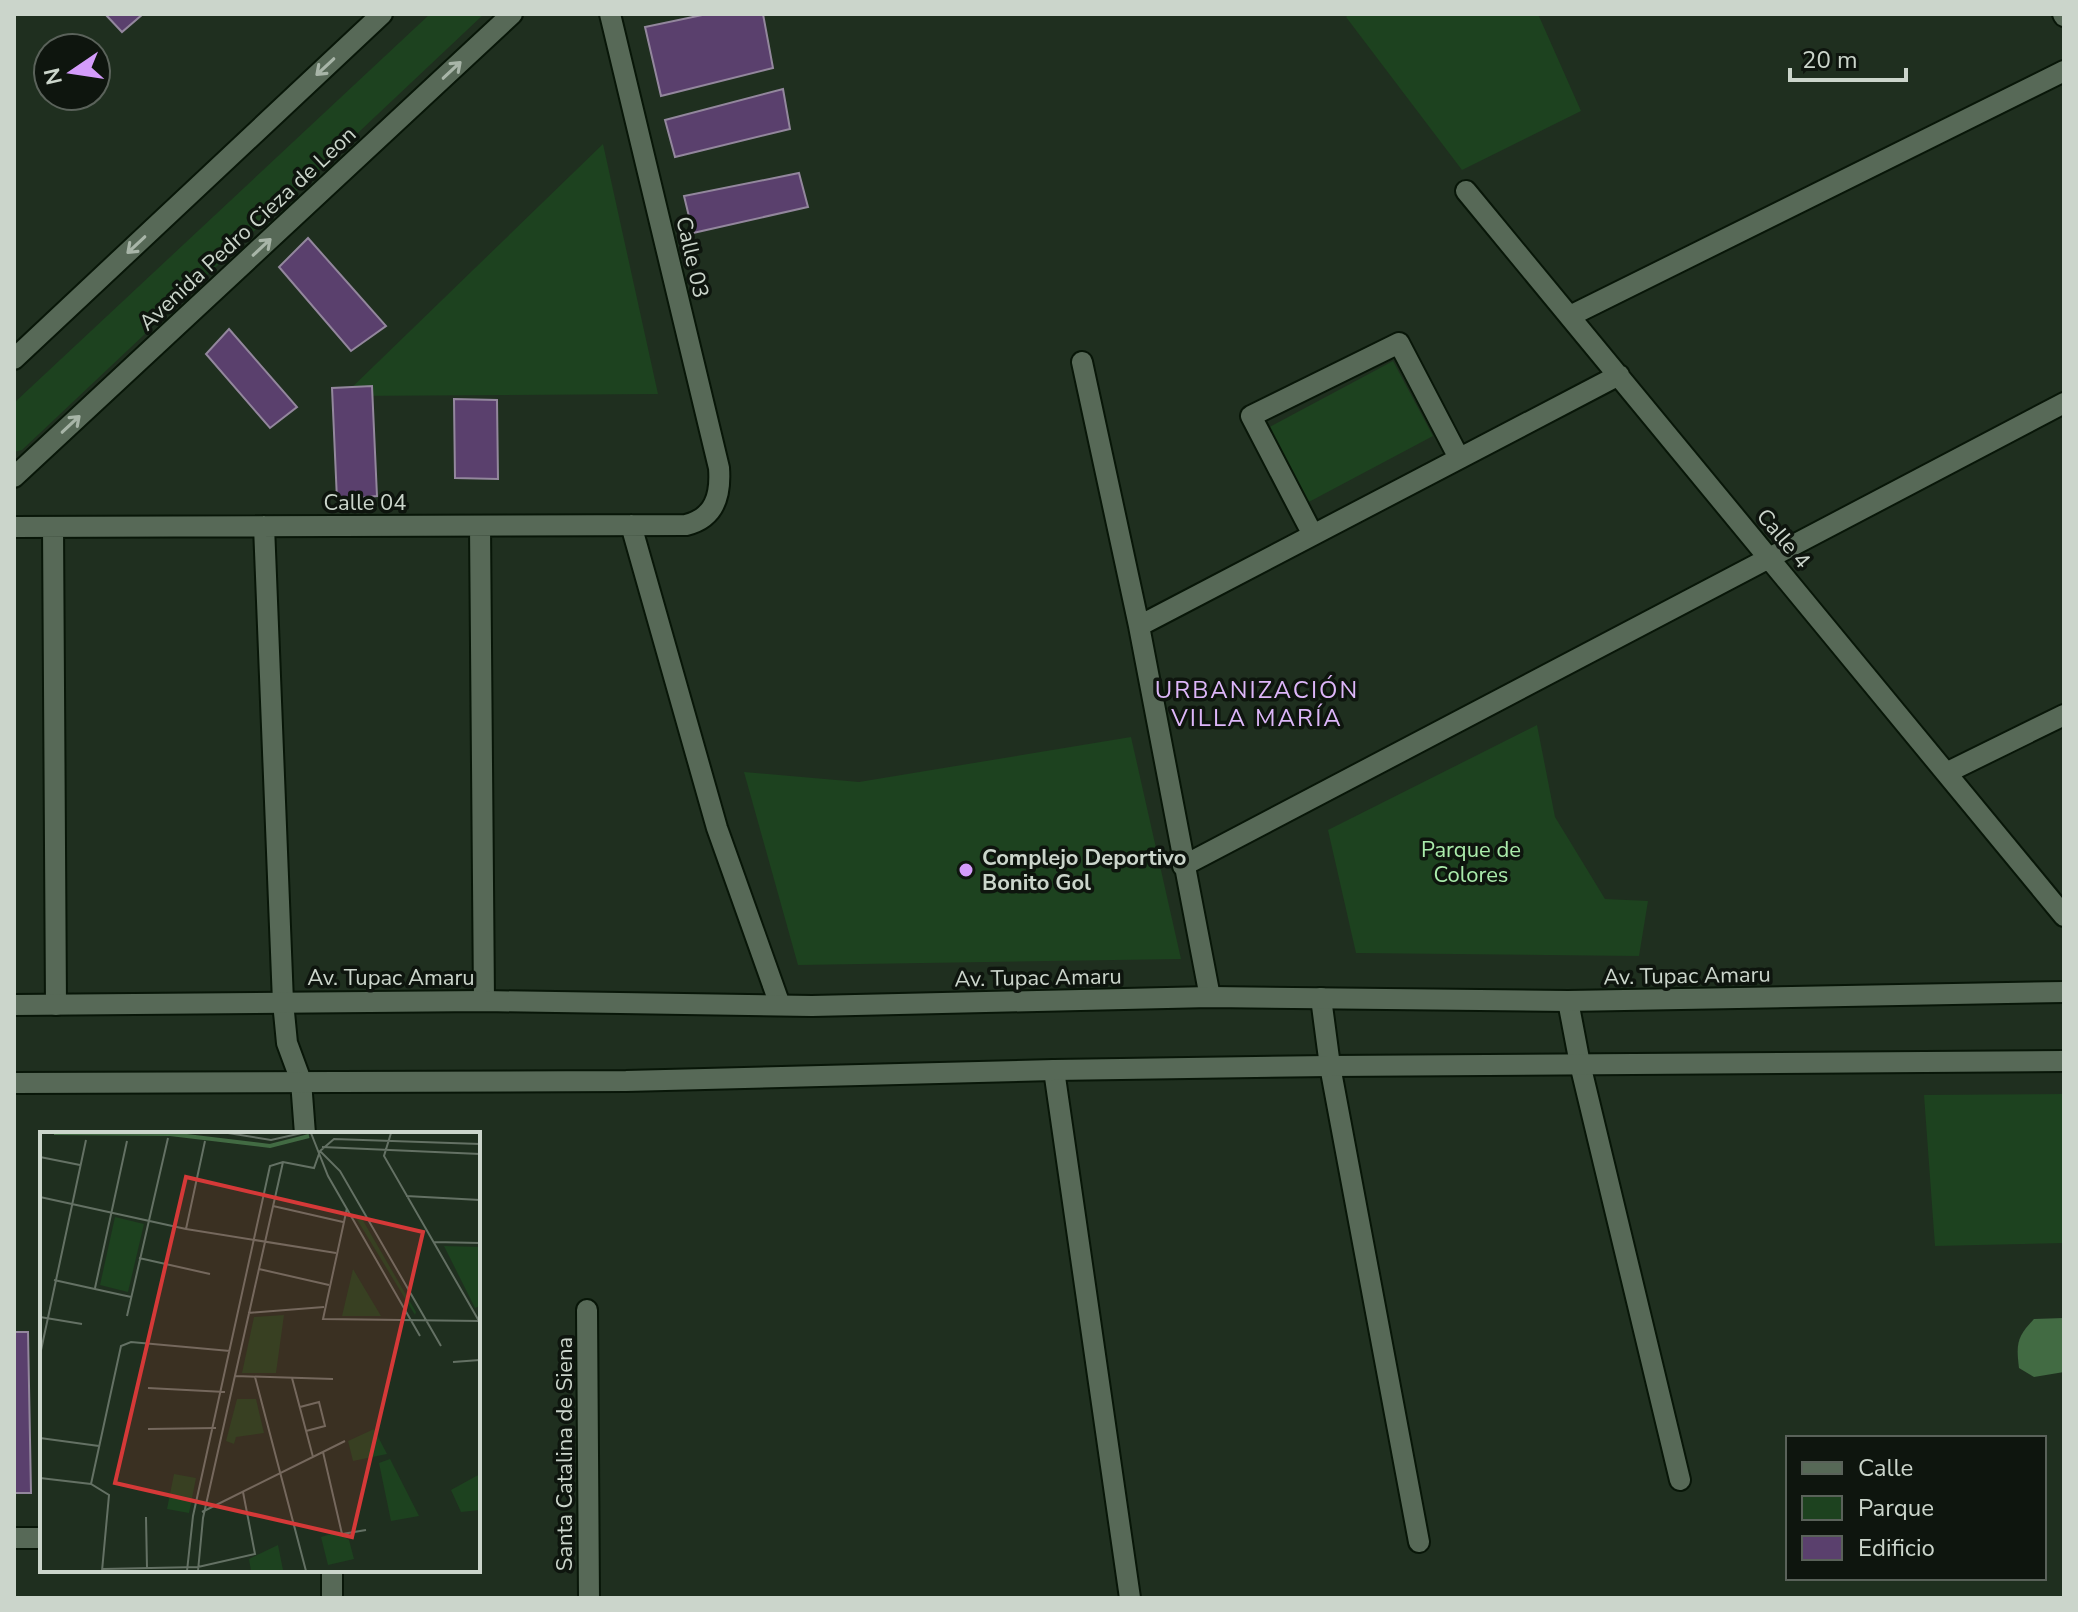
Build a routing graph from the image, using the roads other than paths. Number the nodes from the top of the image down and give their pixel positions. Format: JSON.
{"nodes":[{"id":1,"x":382,"y":14,"type":"edge"},
{"id":2,"x":512,"y":14,"type":"edge"},
{"id":3,"x":610,"y":14,"type":"edge"},
{"id":4,"x":2064,"y":71,"type":"edge"},
{"id":5,"x":1466,"y":191,"type":"dead end"},
{"id":6,"x":1570,"y":316,"type":"junction"},
{"id":7,"x":14,"y":359,"type":"edge"},
{"id":8,"x":1082,"y":362,"type":"dead end"},
{"id":9,"x":1619,"y":375,"type":"junction"},
{"id":10,"x":2064,"y":403,"type":"edge"},
{"id":11,"x":1459,"y":458,"type":"junction"},
{"id":12,"x":14,"y":477,"type":"edge"},
{"id":13,"x":711,"y":511,"type":"joint"},
{"id":14,"x":631,"y":525,"type":"junction"},
{"id":15,"x":264,"y":526,"type":"junction"},
{"id":16,"x":480,"y":526,"type":"junction"},
{"id":17,"x":14,"y":527,"type":"edge"},
{"id":18,"x":53,"y":527,"type":"junction"},
{"id":19,"x":1313,"y":535,"type":"junction"},
{"id":20,"x":1769,"y":558,"type":"junction"},
{"id":21,"x":1139,"y":626,"type":"junction"},
{"id":22,"x":2064,"y":715,"type":"edge"},
{"id":23,"x":1946,"y":773,"type":"junction"},
{"id":24,"x":1183,"y":866,"type":"junction"},
{"id":25,"x":2064,"y":916,"type":"edge"},
{"id":26,"x":2064,"y":992,"type":"edge"},
{"id":27,"x":1210,"y":997,"type":"junction"},
{"id":28,"x":1321,"y":998,"type":"junction"},
{"id":29,"x":484,"y":1001,"type":"junction"},
{"id":30,"x":1568,"y":1001,"type":"junction"},
{"id":31,"x":283,"y":1002,"type":"junction"},
{"id":32,"x":14,"y":1005,"type":"edge"},
{"id":33,"x":56,"y":1005,"type":"junction"},
{"id":34,"x":780,"y":1005,"type":"junction"},
{"id":35,"x":2064,"y":1061,"type":"edge"},
{"id":36,"x":1580,"y":1064,"type":"junction"},
{"id":37,"x":1330,"y":1066,"type":"junction"},
{"id":38,"x":1054,"y":1070,"type":"junction"},
{"id":39,"x":301,"y":1081,"type":"junction"},
{"id":40,"x":14,"y":1083,"type":"edge"},
{"id":41,"x":305,"y":1132,"type":"edge"},
{"id":42,"x":587,"y":1310,"type":"dead end"},
{"id":43,"x":1680,"y":1480,"type":"dead end"},
{"id":44,"x":14,"y":1538,"type":"edge"},
{"id":45,"x":40,"y":1538,"type":"edge"},
{"id":46,"x":1419,"y":1542,"type":"dead end"},
{"id":47,"x":332,"y":1572,"type":"edge"},
{"id":48,"x":332,"y":1598,"type":"edge"},
{"id":49,"x":589,"y":1598,"type":"edge"},
{"id":50,"x":1130,"y":1598,"type":"edge"}],
"edges":[{"from":1,"to":7,"type":"street","one_way":true},
{"from":12,"to":2,"type":"street","name":"Avenida Pedro Cieza de Leon","one_way":true},
{"from":3,"to":13,"type":"street","name":"Calle 03"},
{"from":4,"to":6,"type":"street"},
{"from":5,"to":6,"type":"street","name":"Calle 4"},
{"from":6,"to":9,"type":"street","name":"Calle 4"},
{"from":8,"to":21,"type":"street"},
{"from":9,"to":11,"type":"street"},
{"from":9,"to":20,"type":"street","name":"Calle 4"},
{"from":10,"to":20,"type":"street"},
{"from":11,"to":19,"type":"street"},
{"from":11,"to":19,"type":"street"},
{"from":13,"to":14,"type":"street","name":"Calle 04"},
{"from":14,"to":16,"type":"street","name":"Calle 04"},
{"from":14,"to":34,"type":"street"},
{"from":15,"to":16,"type":"street","name":"Calle 04"},
{"from":15,"to":18,"type":"street","name":"Calle 04"},
{"from":15,"to":31,"type":"street"},
{"from":16,"to":29,"type":"street"},
{"from":17,"to":18,"type":"street","name":"Calle 04"},
{"from":18,"to":33,"type":"street"},
{"from":19,"to":21,"type":"street"},
{"from":20,"to":23,"type":"street","name":"Calle 4"},
{"from":20,"to":24,"type":"street"},
{"from":21,"to":24,"type":"street"},
{"from":22,"to":23,"type":"street"},
{"from":23,"to":25,"type":"street","name":"Calle 4"},
{"from":24,"to":27,"type":"street"},
{"from":26,"to":30,"type":"street","name":"Av. Tupac Amaru"},
{"from":27,"to":28,"type":"street","name":"Av. Tupac Amaru"},
{"from":27,"to":34,"type":"street","name":"Av. Tupac Amaru"},
{"from":28,"to":30,"type":"street","name":"Av. Tupac Amaru"},
{"from":28,"to":37,"type":"street"},
{"from":29,"to":31,"type":"street","name":"Av. Tupac Amaru"},
{"from":29,"to":34,"type":"street","name":"Av. Tupac Amaru"},
{"from":30,"to":36,"type":"street"},
{"from":31,"to":33,"type":"street","name":"Av. Tupac Amaru"},
{"from":31,"to":39,"type":"street"},
{"from":32,"to":33,"type":"street","name":"Av. Tupac Amaru"},
{"from":35,"to":36,"type":"street"},
{"from":36,"to":37,"type":"street"},
{"from":36,"to":43,"type":"street"},
{"from":37,"to":38,"type":"street"},
{"from":37,"to":46,"type":"street"},
{"from":38,"to":39,"type":"street"},
{"from":38,"to":50,"type":"street"},
{"from":39,"to":40,"type":"street"},
{"from":39,"to":41,"type":"street"},
{"from":42,"to":49,"type":"street","name":"Santa Catalina de Siena"},
{"from":44,"to":45,"type":"street"},
{"from":47,"to":48,"type":"street"}]}
